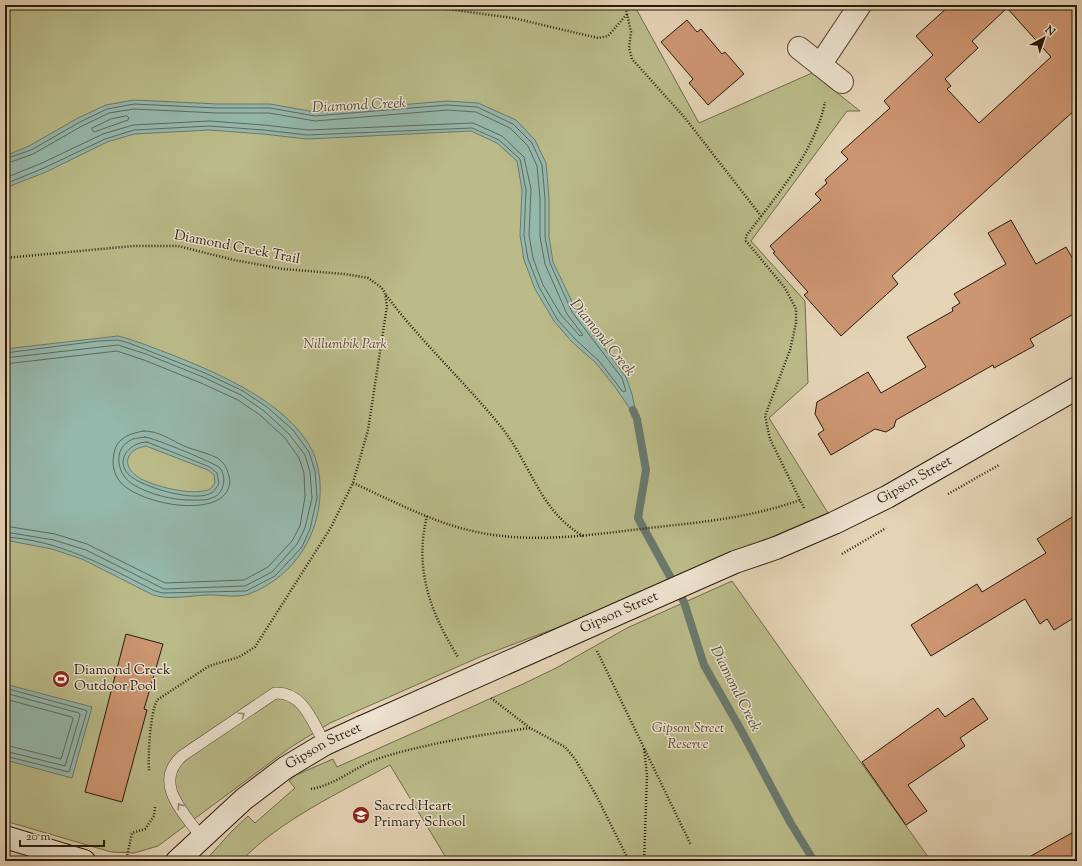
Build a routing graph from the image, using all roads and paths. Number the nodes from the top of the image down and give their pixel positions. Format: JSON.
{"nodes":[{"id":1,"x":418,"y":5,"type":"edge"},
{"id":2,"x":625,"y":5,"type":"edge"},
{"id":3,"x":860,"y":5,"type":"edge"},
{"id":4,"x":628,"y":13,"type":"junction"},
{"id":5,"x":799,"y":48,"type":"dead end"},
{"id":6,"x":831,"y":73,"type":"junction"},
{"id":7,"x":761,"y":216,"type":"junction"},
{"id":8,"x":5,"y":258,"type":"edge"},
{"id":9,"x":385,"y":293,"type":"junction"},
{"id":10,"x":1077,"y":388,"type":"edge"},
{"id":11,"x":353,"y":483,"type":"junction"},
{"id":12,"x":800,"y":500,"type":"junction"},
{"id":13,"x":427,"y":516,"type":"junction"},
{"id":14,"x":816,"y":532,"type":"junction"},
{"id":15,"x":584,"y":536,"type":"junction"},
{"id":16,"x":585,"y":628,"type":"junction"},
{"id":17,"x":248,"y":653,"type":"dead end"},
{"id":18,"x":458,"y":658,"type":"dead end"},
{"id":19,"x":491,"y":698,"type":"dead end"},
{"id":20,"x":530,"y":728,"type":"junction"},
{"id":21,"x":325,"y":744,"type":"junction"},
{"id":22,"x":644,"y":745,"type":"junction"},
{"id":23,"x":311,"y":789,"type":"dead end"},
{"id":24,"x":5,"y":837,"type":"edge"},
{"id":25,"x":202,"y":838,"type":"junction"},
{"id":26,"x":691,"y":845,"type":"dead end"},
{"id":27,"x":84,"y":861,"type":"edge"},
{"id":28,"x":177,"y":861,"type":"edge"},
{"id":29,"x":629,"y":861,"type":"edge"},
{"id":30,"x":644,"y":861,"type":"edge"}],
"edges":[{"from":1,"to":4,"type":"path"},
{"from":2,"to":4,"type":"path"},
{"from":3,"to":6,"type":"street"},
{"from":4,"to":7,"type":"path"},
{"from":5,"to":6,"type":"street"},
{"from":6,"to":7,"type":"path"},
{"from":7,"to":12,"type":"path"},
{"from":8,"to":9,"type":"path","name":"Diamond Creek Trail"},
{"from":9,"to":11,"type":"path"},
{"from":9,"to":15,"type":"path","name":"Diamond Creek Trail"},
{"from":10,"to":14,"type":"street","name":"Gipson Street"},
{"from":11,"to":13,"type":"path"},
{"from":11,"to":17,"type":"path"},
{"from":12,"to":14,"type":"path"},
{"from":12,"to":15,"type":"path"},
{"from":13,"to":15,"type":"path"},
{"from":13,"to":18,"type":"path"},
{"from":14,"to":16,"type":"street","name":"Gipson Street"},
{"from":16,"to":21,"type":"street","name":"Gipson Street","bridge":true},
{"from":16,"to":22,"type":"path"},
{"from":19,"to":20,"type":"path"},
{"from":20,"to":23,"type":"path"},
{"from":20,"to":29,"type":"path"},
{"from":21,"to":25,"type":"street","name":"Gipson Street"},
{"from":25,"to":21,"type":"lane","one_way":true},
{"from":22,"to":26,"type":"path"},
{"from":22,"to":30,"type":"path"},
{"from":24,"to":27,"type":"street"},
{"from":25,"to":28,"type":"street","name":"Gipson Street"}]}
